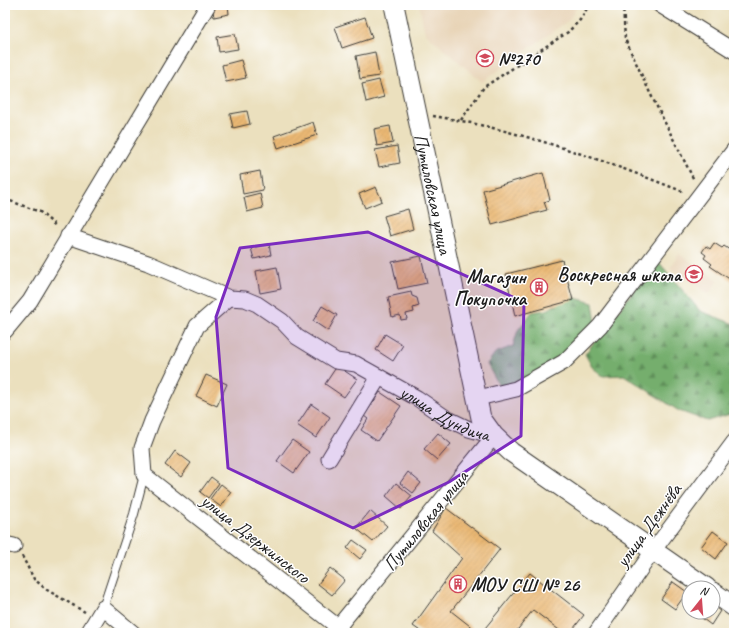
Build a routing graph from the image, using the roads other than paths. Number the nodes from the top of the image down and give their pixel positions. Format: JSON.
{"nodes":[{"id":1,"x":208,"y":5,"type":"edge"},
{"id":2,"x":394,"y":5,"type":"edge"},
{"id":3,"x":660,"y":5,"type":"edge"},
{"id":4,"x":734,"y":51,"type":"edge"},
{"id":5,"x":734,"y":150,"type":"edge"},
{"id":6,"x":68,"y":236,"type":"junction"},
{"id":7,"x":229,"y":298,"type":"junction"},
{"id":8,"x":5,"y":331,"type":"edge"},
{"id":9,"x":379,"y":377,"type":"junction"},
{"id":10,"x":478,"y":398,"type":"junction"},
{"id":11,"x":494,"y":436,"type":"junction"},
{"id":12,"x":734,"y":442,"type":"edge"},
{"id":13,"x":329,"y":459,"type":"dead end"},
{"id":14,"x":144,"y":475,"type":"junction"},
{"id":15,"x":653,"y":551,"type":"junction"},
{"id":16,"x":695,"y":580,"type":"edge"},
{"id":17,"x":721,"y":598,"type":"edge"},
{"id":18,"x":734,"y":607,"type":"edge"},
{"id":19,"x":100,"y":613,"type":"junction"},
{"id":20,"x":338,"y":631,"type":"edge"},
{"id":21,"x":88,"y":633,"type":"edge"},
{"id":22,"x":133,"y":633,"type":"edge"},
{"id":23,"x":596,"y":633,"type":"edge"}],
"edges":[{"from":1,"to":6,"type":"street"},
{"from":2,"to":10,"type":"street","name":"Путиловская улица"},
{"from":3,"to":4,"type":"street"},
{"from":5,"to":10,"type":"street"},
{"from":6,"to":7,"type":"street","name":"улица Дундича"},
{"from":6,"to":8,"type":"street"},
{"from":7,"to":9,"type":"street","name":"улица Дундича"},
{"from":7,"to":14,"type":"street"},
{"from":9,"to":11,"type":"street","name":"улица Дундича"},
{"from":9,"to":13,"type":"street"},
{"from":10,"to":11,"type":"street","name":"Путиловская улица"},
{"from":11,"to":15,"type":"street","name":"улица Дундича"},
{"from":11,"to":20,"type":"street","name":"Путиловская улица"},
{"from":12,"to":15,"type":"street","name":"улица Дежнёва"},
{"from":14,"to":19,"type":"lane"},
{"from":14,"to":20,"type":"street","name":"улица Дзержинского"},
{"from":15,"to":16,"type":"street","name":"улица Дундича"},
{"from":15,"to":23,"type":"street","name":"улица Дежнёва"},
{"from":17,"to":18,"type":"street"},
{"from":19,"to":21,"type":"street"},
{"from":19,"to":22,"type":"street"}]}
